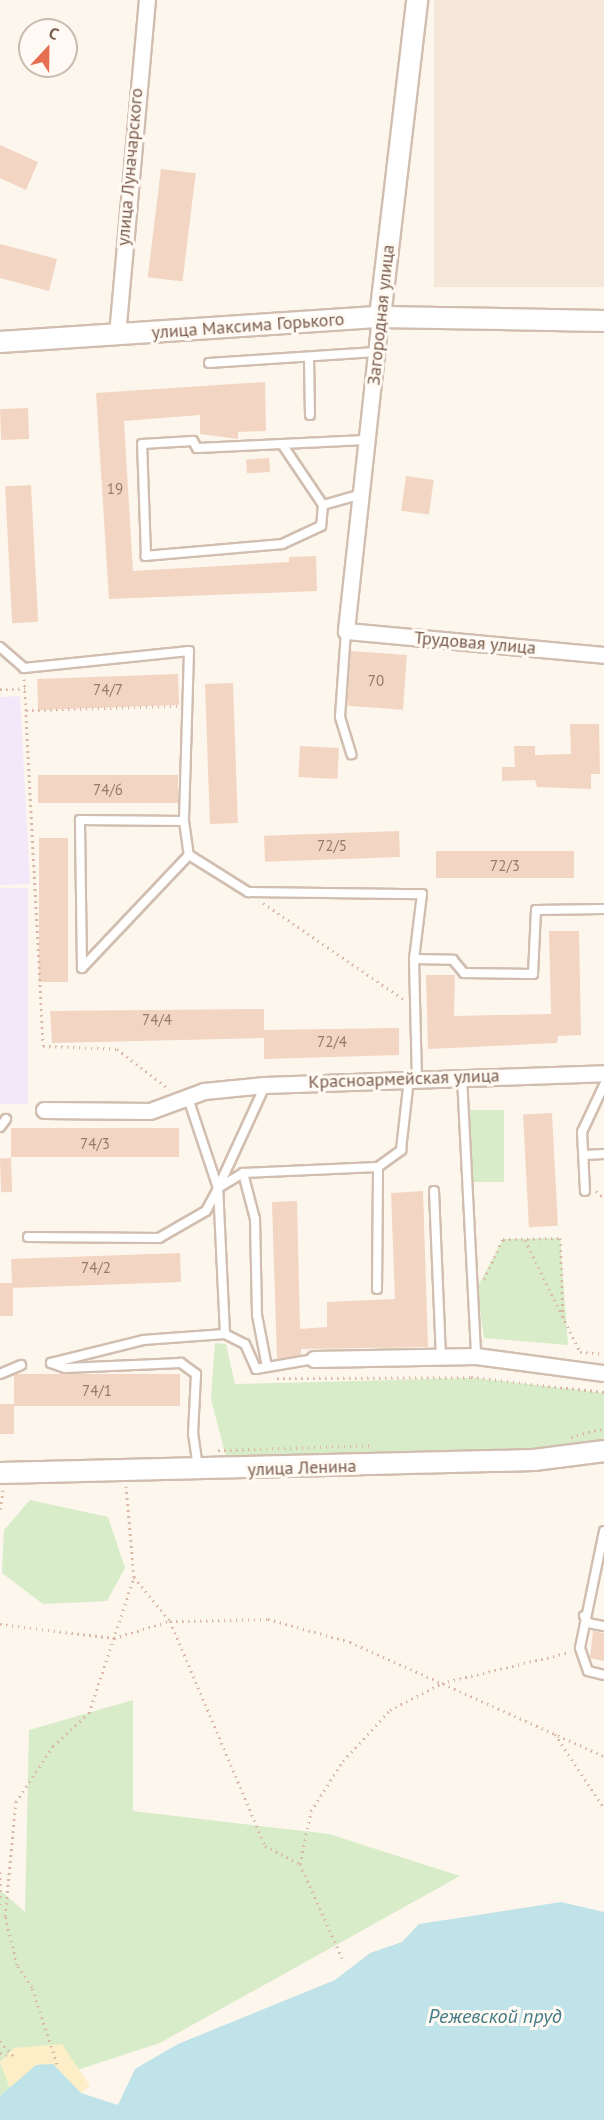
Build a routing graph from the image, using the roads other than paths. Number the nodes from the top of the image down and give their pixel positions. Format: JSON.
{"nodes":[{"id":1,"x":147,"y":0,"type":"edge"},
{"id":2,"x":417,"y":0,"type":"edge"},
{"id":3,"x":380,"y":316,"type":"junction"},
{"id":4,"x":604,"y":321,"type":"edge"},
{"id":5,"x":117,"y":335,"type":"junction"},
{"id":6,"x":0,"y":342,"type":"edge"},
{"id":7,"x":376,"y":352,"type":"junction"},
{"id":8,"x":309,"y":358,"type":"junction"},
{"id":9,"x":209,"y":363,"type":"dead end"},
{"id":10,"x":310,"y":415,"type":"dead end"},
{"id":11,"x":368,"y":440,"type":"junction"},
{"id":12,"x":284,"y":447,"type":"junction"},
{"id":13,"x":364,"y":494,"type":"junction"},
{"id":14,"x":323,"y":505,"type":"junction"},
{"id":15,"x":346,"y":631,"type":"junction"},
{"id":16,"x":0,"y":647,"type":"edge"},
{"id":17,"x":604,"y":655,"type":"edge"},
{"id":18,"x":351,"y":754,"type":"dead end"},
{"id":19,"x":184,"y":821,"type":"junction"},
{"id":20,"x":189,"y":855,"type":"junction"},
{"id":21,"x":604,"y":909,"type":"edge"},
{"id":22,"x":414,"y":959,"type":"junction"},
{"id":23,"x":604,"y":1073,"type":"edge"},
{"id":24,"x":462,"y":1077,"type":"junction"},
{"id":25,"x":413,"y":1079,"type":"junction"},
{"id":26,"x":265,"y":1085,"type":"junction"},
{"id":27,"x":604,"y":1085,"type":"edge"},
{"id":28,"x":188,"y":1098,"type":"junction"},
{"id":29,"x":44,"y":1110,"type":"dead end"},
{"id":30,"x":6,"y":1119,"type":"dead end"},
{"id":31,"x":0,"y":1127,"type":"edge"},
{"id":32,"x":604,"y":1154,"type":"edge"},
{"id":33,"x":583,"y":1155,"type":"junction"},
{"id":34,"x":378,"y":1167,"type":"junction"},
{"id":35,"x":243,"y":1173,"type":"junction"},
{"id":36,"x":218,"y":1188,"type":"junction"},
{"id":37,"x":434,"y":1191,"type":"dead end"},
{"id":38,"x":585,"y":1191,"type":"dead end"},
{"id":39,"x":28,"y":1237,"type":"dead end"},
{"id":40,"x":377,"y":1289,"type":"dead end"},
{"id":41,"x":225,"y":1334,"type":"junction"},
{"id":42,"x":476,"y":1356,"type":"junction"},
{"id":43,"x":441,"y":1358,"type":"junction"},
{"id":44,"x":314,"y":1359,"type":"joint"},
{"id":45,"x":21,"y":1365,"type":"dead end"},
{"id":46,"x":267,"y":1367,"type":"junction"},
{"id":47,"x":604,"y":1373,"type":"edge"},
{"id":48,"x":0,"y":1374,"type":"edge"},
{"id":49,"x":604,"y":1451,"type":"edge"},
{"id":50,"x":198,"y":1471,"type":"junction"},
{"id":51,"x":0,"y":1473,"type":"edge"},
{"id":52,"x":604,"y":1531,"type":"edge"},
{"id":53,"x":584,"y":1616,"type":"junction"},
{"id":54,"x":604,"y":1626,"type":"edge"},
{"id":55,"x":604,"y":1675,"type":"edge"}],
"edges":[{"from":1,"to":5,"type":"street","name":"улица Луначарского"},
{"from":2,"to":3,"type":"street","name":"Загородная улица"},
{"from":3,"to":4,"type":"street","name":"улица Максима Горького"},
{"from":3,"to":5,"type":"street","name":"улица Максима Горького"},
{"from":3,"to":7,"type":"street","name":"Загородная улица"},
{"from":5,"to":6,"type":"street","name":"улица Максима Горького"},
{"from":7,"to":8,"type":"lane"},
{"from":7,"to":11,"type":"street","name":"Загородная улица"},
{"from":8,"to":9,"type":"lane"},
{"from":8,"to":10,"type":"lane"},
{"from":11,"to":12,"type":"lane"},
{"from":11,"to":13,"type":"street","name":"Загородная улица"},
{"from":12,"to":14,"type":"lane"},
{"from":12,"to":14,"type":"lane"},
{"from":13,"to":14,"type":"lane"},
{"from":13,"to":15,"type":"street","name":"Загородная улица"},
{"from":15,"to":17,"type":"street","name":"Трудовая улица"},
{"from":15,"to":18,"type":"lane"},
{"from":16,"to":19,"type":"lane"},
{"from":19,"to":20,"type":"lane"},
{"from":19,"to":20,"type":"lane"},
{"from":20,"to":22,"type":"lane"},
{"from":21,"to":22,"type":"lane"},
{"from":22,"to":25,"type":"lane"},
{"from":23,"to":24,"type":"street","name":"Красноармейская улица"},
{"from":24,"to":25,"type":"street","name":"Красноармейская улица"},
{"from":24,"to":42,"type":"lane"},
{"from":25,"to":26,"type":"street","name":"Красноармейская улица"},
{"from":25,"to":34,"type":"lane"},
{"from":26,"to":28,"type":"street","name":"Красноармейская улица"},
{"from":26,"to":36,"type":"lane"},
{"from":27,"to":33,"type":"lane"},
{"from":28,"to":29,"type":"street","name":"Красноармейская улица"},
{"from":28,"to":36,"type":"lane"},
{"from":30,"to":31,"type":"lane"},
{"from":32,"to":33,"type":"lane"},
{"from":33,"to":38,"type":"lane"},
{"from":34,"to":35,"type":"lane"},
{"from":34,"to":40,"type":"lane"},
{"from":35,"to":36,"type":"lane"},
{"from":35,"to":46,"type":"lane"},
{"from":36,"to":39,"type":"lane"},
{"from":36,"to":41,"type":"lane"},
{"from":37,"to":43,"type":"lane"},
{"from":41,"to":46,"type":"lane"},
{"from":41,"to":50,"type":"lane"},
{"from":42,"to":43,"type":"street"},
{"from":42,"to":47,"type":"street"},
{"from":43,"to":44,"type":"street"},
{"from":44,"to":46,"type":"lane"},
{"from":45,"to":48,"type":"lane"},
{"from":49,"to":50,"type":"street","name":"улица Ленина"},
{"from":50,"to":51,"type":"street","name":"улица Ленина"},
{"from":52,"to":53,"type":"lane"},
{"from":53,"to":54,"type":"lane"},
{"from":53,"to":55,"type":"lane"}]}
